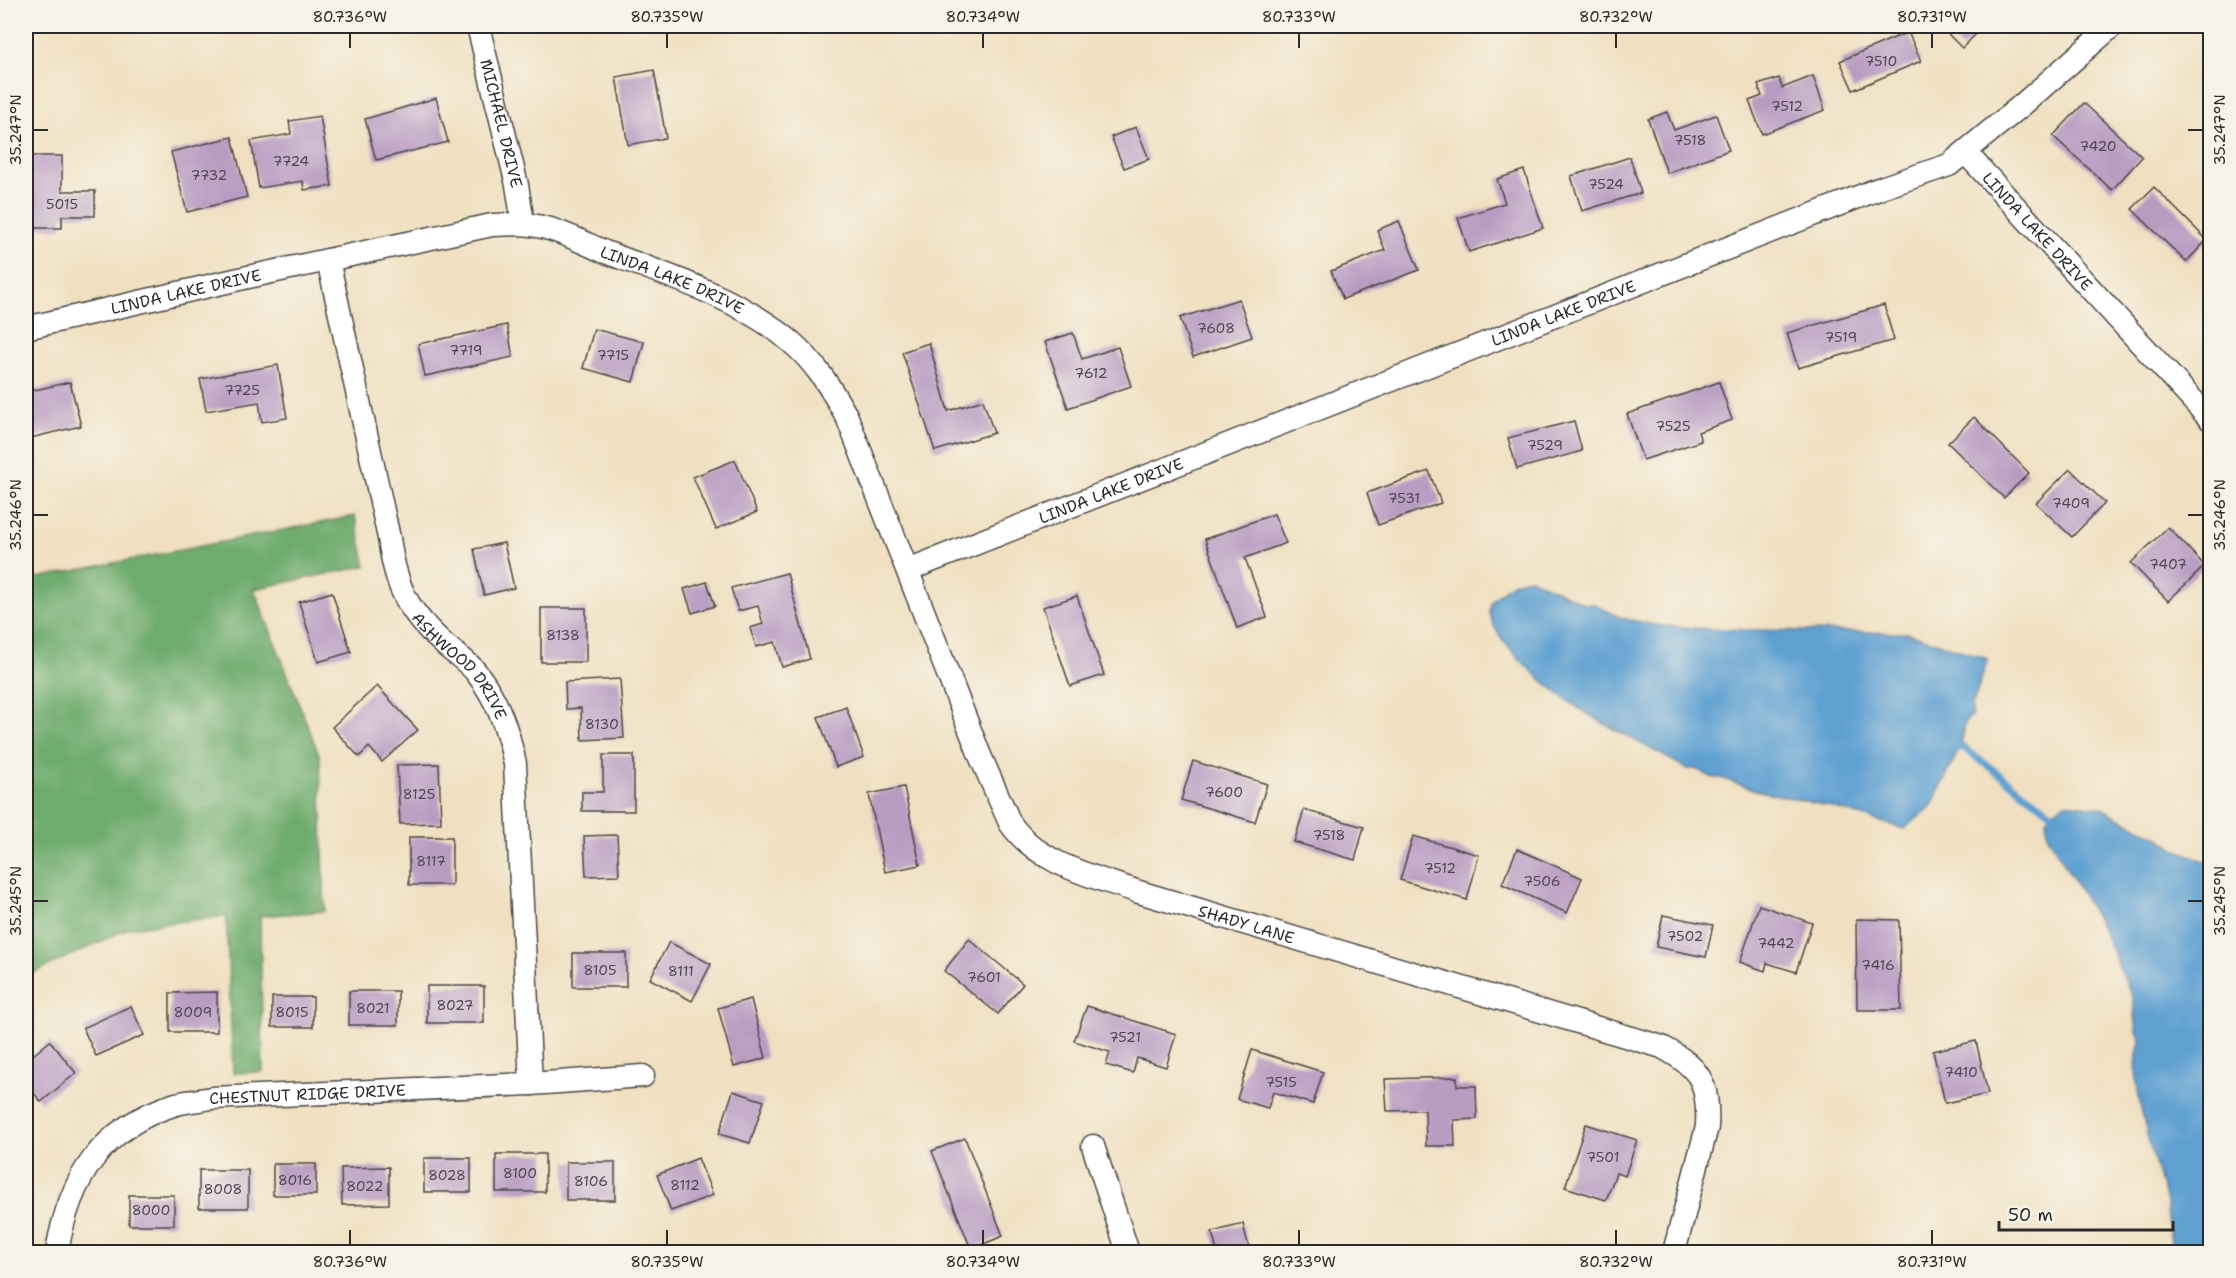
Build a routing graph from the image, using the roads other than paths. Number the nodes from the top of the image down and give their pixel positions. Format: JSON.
{"nodes":[{"id":1,"x":478,"y":26,"type":"edge"},
{"id":2,"x":2112,"y":26,"type":"edge"},
{"id":3,"x":1966,"y":153,"type":"junction"},
{"id":4,"x":523,"y":224,"type":"junction"},
{"id":5,"x":328,"y":260,"type":"junction"},
{"id":6,"x":26,"y":328,"type":"edge"},
{"id":7,"x":2211,"y":418,"type":"edge"},
{"id":8,"x":908,"y":570,"type":"junction"},
{"id":9,"x":643,"y":1076,"type":"dead end"},
{"id":10,"x":531,"y":1084,"type":"junction"},
{"id":11,"x":1093,"y":1146,"type":"dead end"},
{"id":12,"x":57,"y":1252,"type":"edge"},
{"id":13,"x":1128,"y":1252,"type":"edge"},
{"id":14,"x":1674,"y":1252,"type":"edge"}],
"edges":[{"from":1,"to":4,"type":"street","name":"MICHAEL DRIVE"},
{"from":2,"to":3,"type":"street"},
{"from":3,"to":7,"type":"street","name":"LINDA LAKE DRIVE"},
{"from":3,"to":8,"type":"street","name":"LINDA LAKE DRIVE"},
{"from":4,"to":5,"type":"street","name":"LINDA LAKE DRIVE"},
{"from":4,"to":8,"type":"street","name":"LINDA LAKE DRIVE"},
{"from":5,"to":6,"type":"street","name":"LINDA LAKE DRIVE"},
{"from":5,"to":10,"type":"street","name":"ASHWOOD DRIVE"},
{"from":8,"to":14,"type":"street","name":"SHADY LANE"},
{"from":9,"to":10,"type":"street","name":"CHESTNUT RIDGE DRIVE"},
{"from":10,"to":12,"type":"street","name":"CHESTNUT RIDGE DRIVE"},
{"from":11,"to":13,"type":"street"}]}
